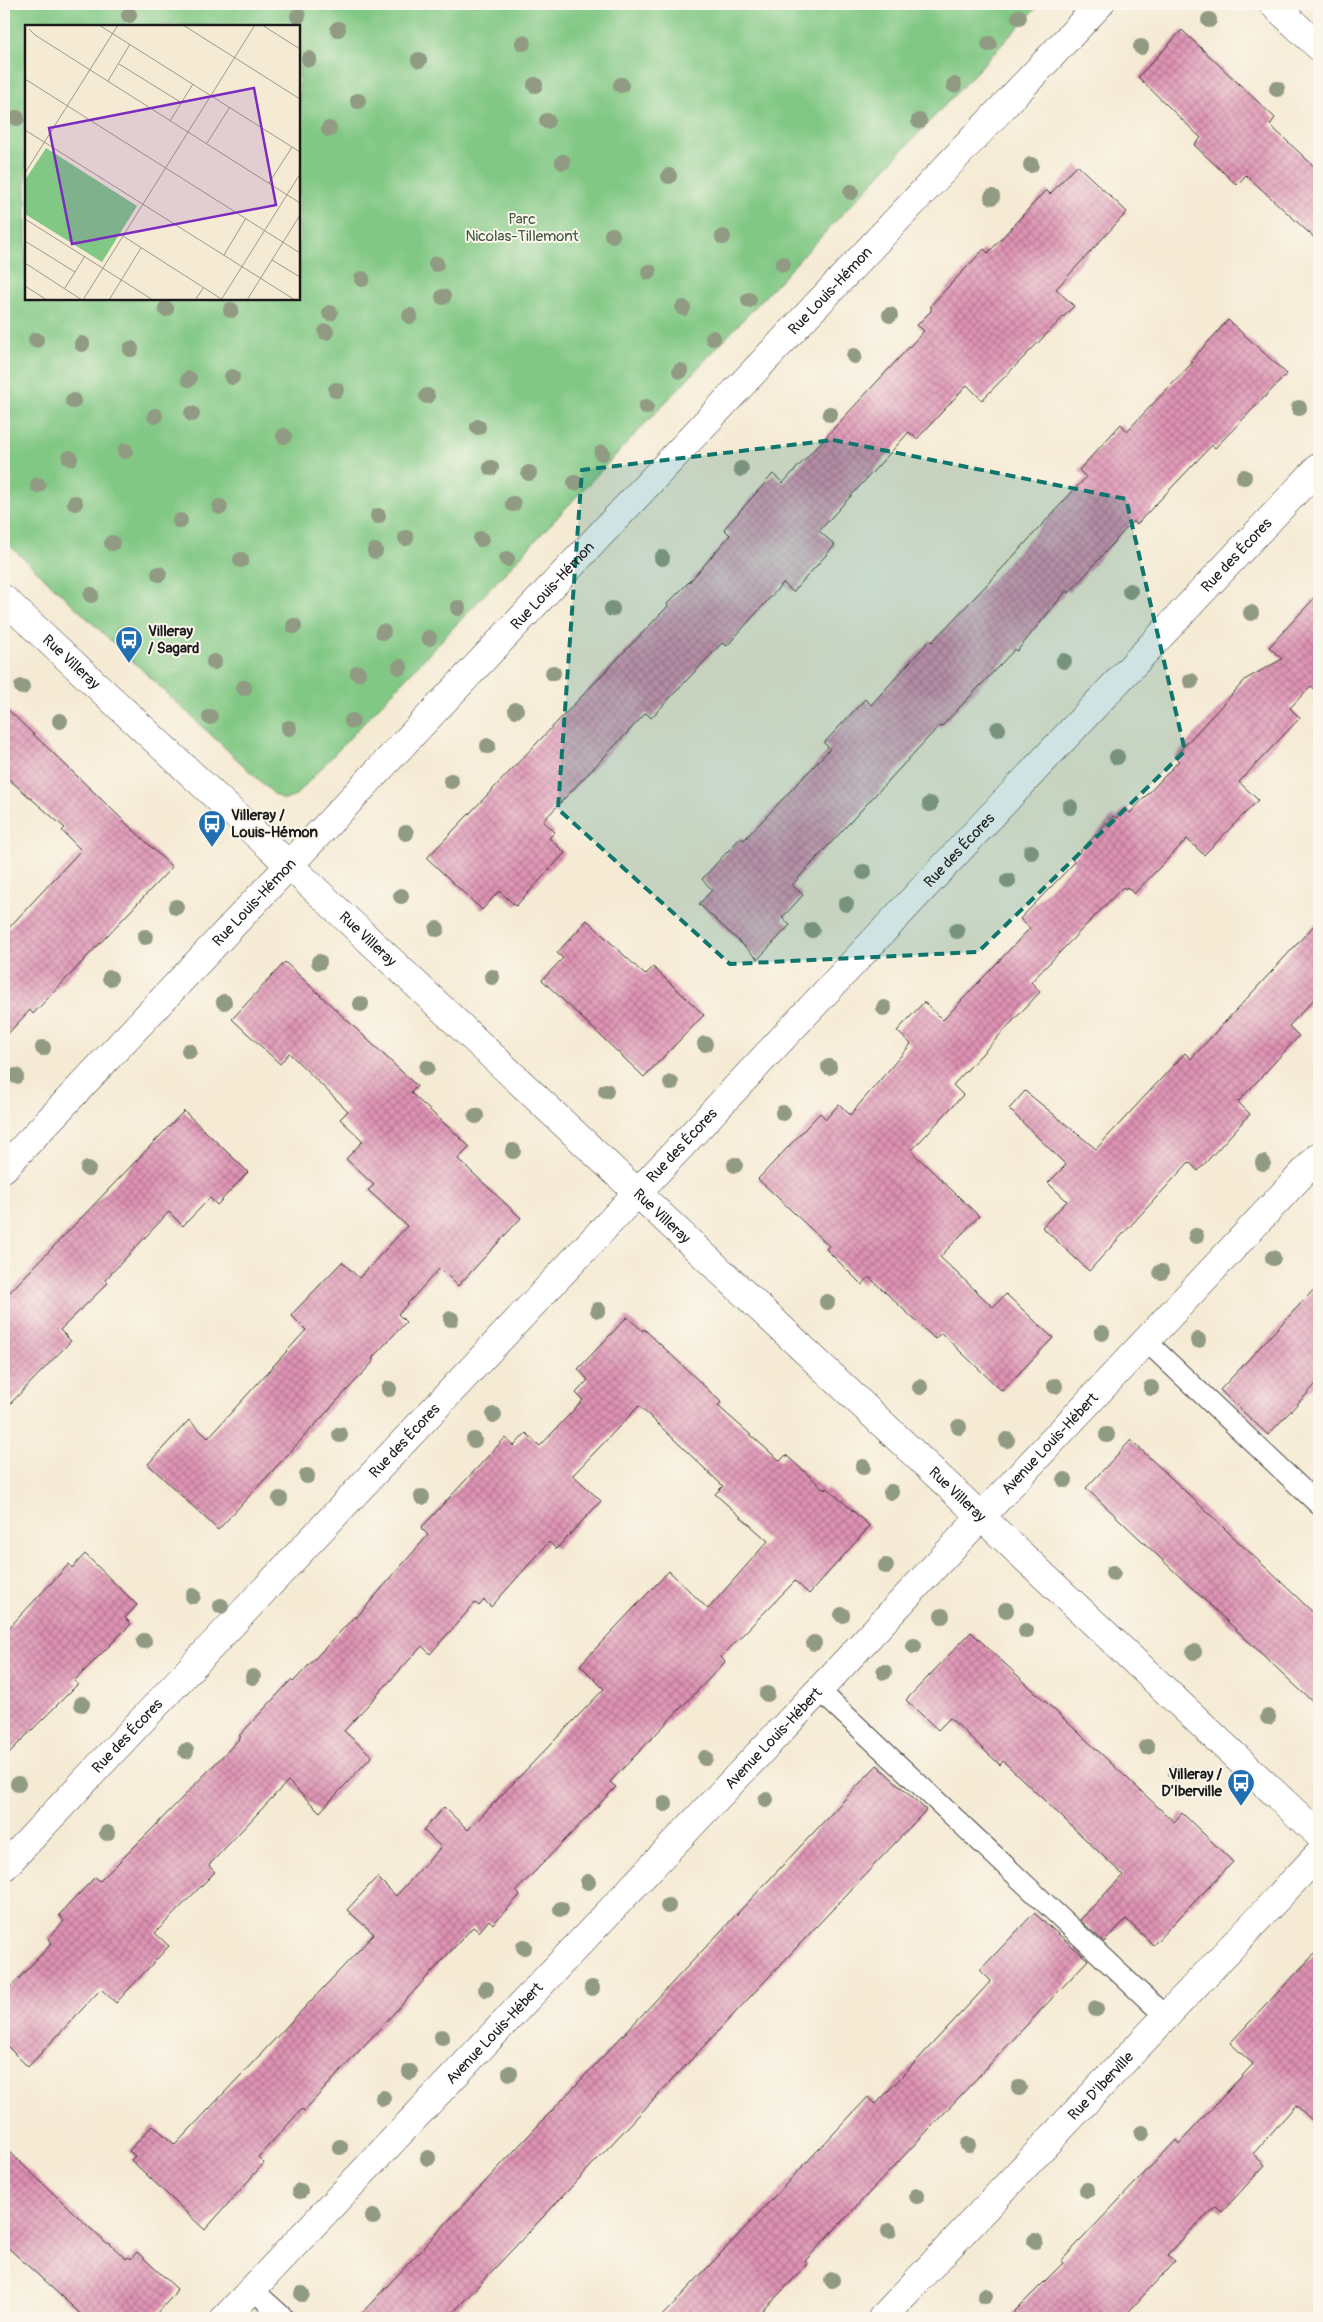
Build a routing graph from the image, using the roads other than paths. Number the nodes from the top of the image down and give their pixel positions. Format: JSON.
{"nodes":[{"id":1,"x":1100,"y":4,"type":"edge"},
{"id":2,"x":1273,"y":4,"type":"edge"},
{"id":3,"x":1319,"y":47,"type":"edge"},
{"id":4,"x":1319,"y":467,"type":"edge"},
{"id":5,"x":4,"y":599,"type":"edge"},
{"id":6,"x":288,"y":864,"type":"junction"},
{"id":7,"x":1319,"y":1156,"type":"edge"},
{"id":8,"x":4,"y":1168,"type":"edge"},
{"id":9,"x":638,"y":1194,"type":"junction"},
{"id":10,"x":1146,"y":1341,"type":"junction"},
{"id":11,"x":1318,"y":1503,"type":"edge"},
{"id":12,"x":981,"y":1516,"type":"junction"},
{"id":13,"x":819,"y":1690,"type":"junction"},
{"id":14,"x":1319,"y":1835,"type":"edge"},
{"id":15,"x":1319,"y":1854,"type":"edge"},
{"id":16,"x":4,"y":1868,"type":"edge"},
{"id":17,"x":1166,"y":2017,"type":"junction"},
{"id":18,"x":252,"y":2289,"type":"junction"},
{"id":19,"x":225,"y":2318,"type":"edge"},
{"id":20,"x":284,"y":2318,"type":"edge"},
{"id":21,"x":882,"y":2318,"type":"edge"}],
"edges":[{"from":1,"to":6,"type":"street","name":"Rue Louis-Hémon"},
{"from":2,"to":3,"type":"street"},
{"from":4,"to":9,"type":"street","name":"Rue des Écores"},
{"from":5,"to":6,"type":"street","name":"Rue Villeray"},
{"from":6,"to":8,"type":"street","name":"Rue Louis-Hémon"},
{"from":6,"to":9,"type":"street","name":"Rue Villeray"},
{"from":7,"to":10,"type":"street","name":"Avenue Louis-Hébert"},
{"from":9,"to":12,"type":"street","name":"Rue Villeray"},
{"from":9,"to":16,"type":"street","name":"Rue des Écores"},
{"from":10,"to":11,"type":"lane"},
{"from":10,"to":12,"type":"street","name":"Avenue Louis-Hébert"},
{"from":12,"to":13,"type":"street","name":"Avenue Louis-Hébert"},
{"from":12,"to":14,"type":"street","name":"Rue Villeray"},
{"from":13,"to":17,"type":"lane"},
{"from":13,"to":18,"type":"street","name":"Avenue Louis-Hébert"},
{"from":15,"to":17,"type":"street","name":"Rue D'Iberville"},
{"from":17,"to":21,"type":"street","name":"Rue D'Iberville"},
{"from":18,"to":19,"type":"street","name":"Avenue Louis-Hébert"},
{"from":18,"to":20,"type":"lane"}]}
